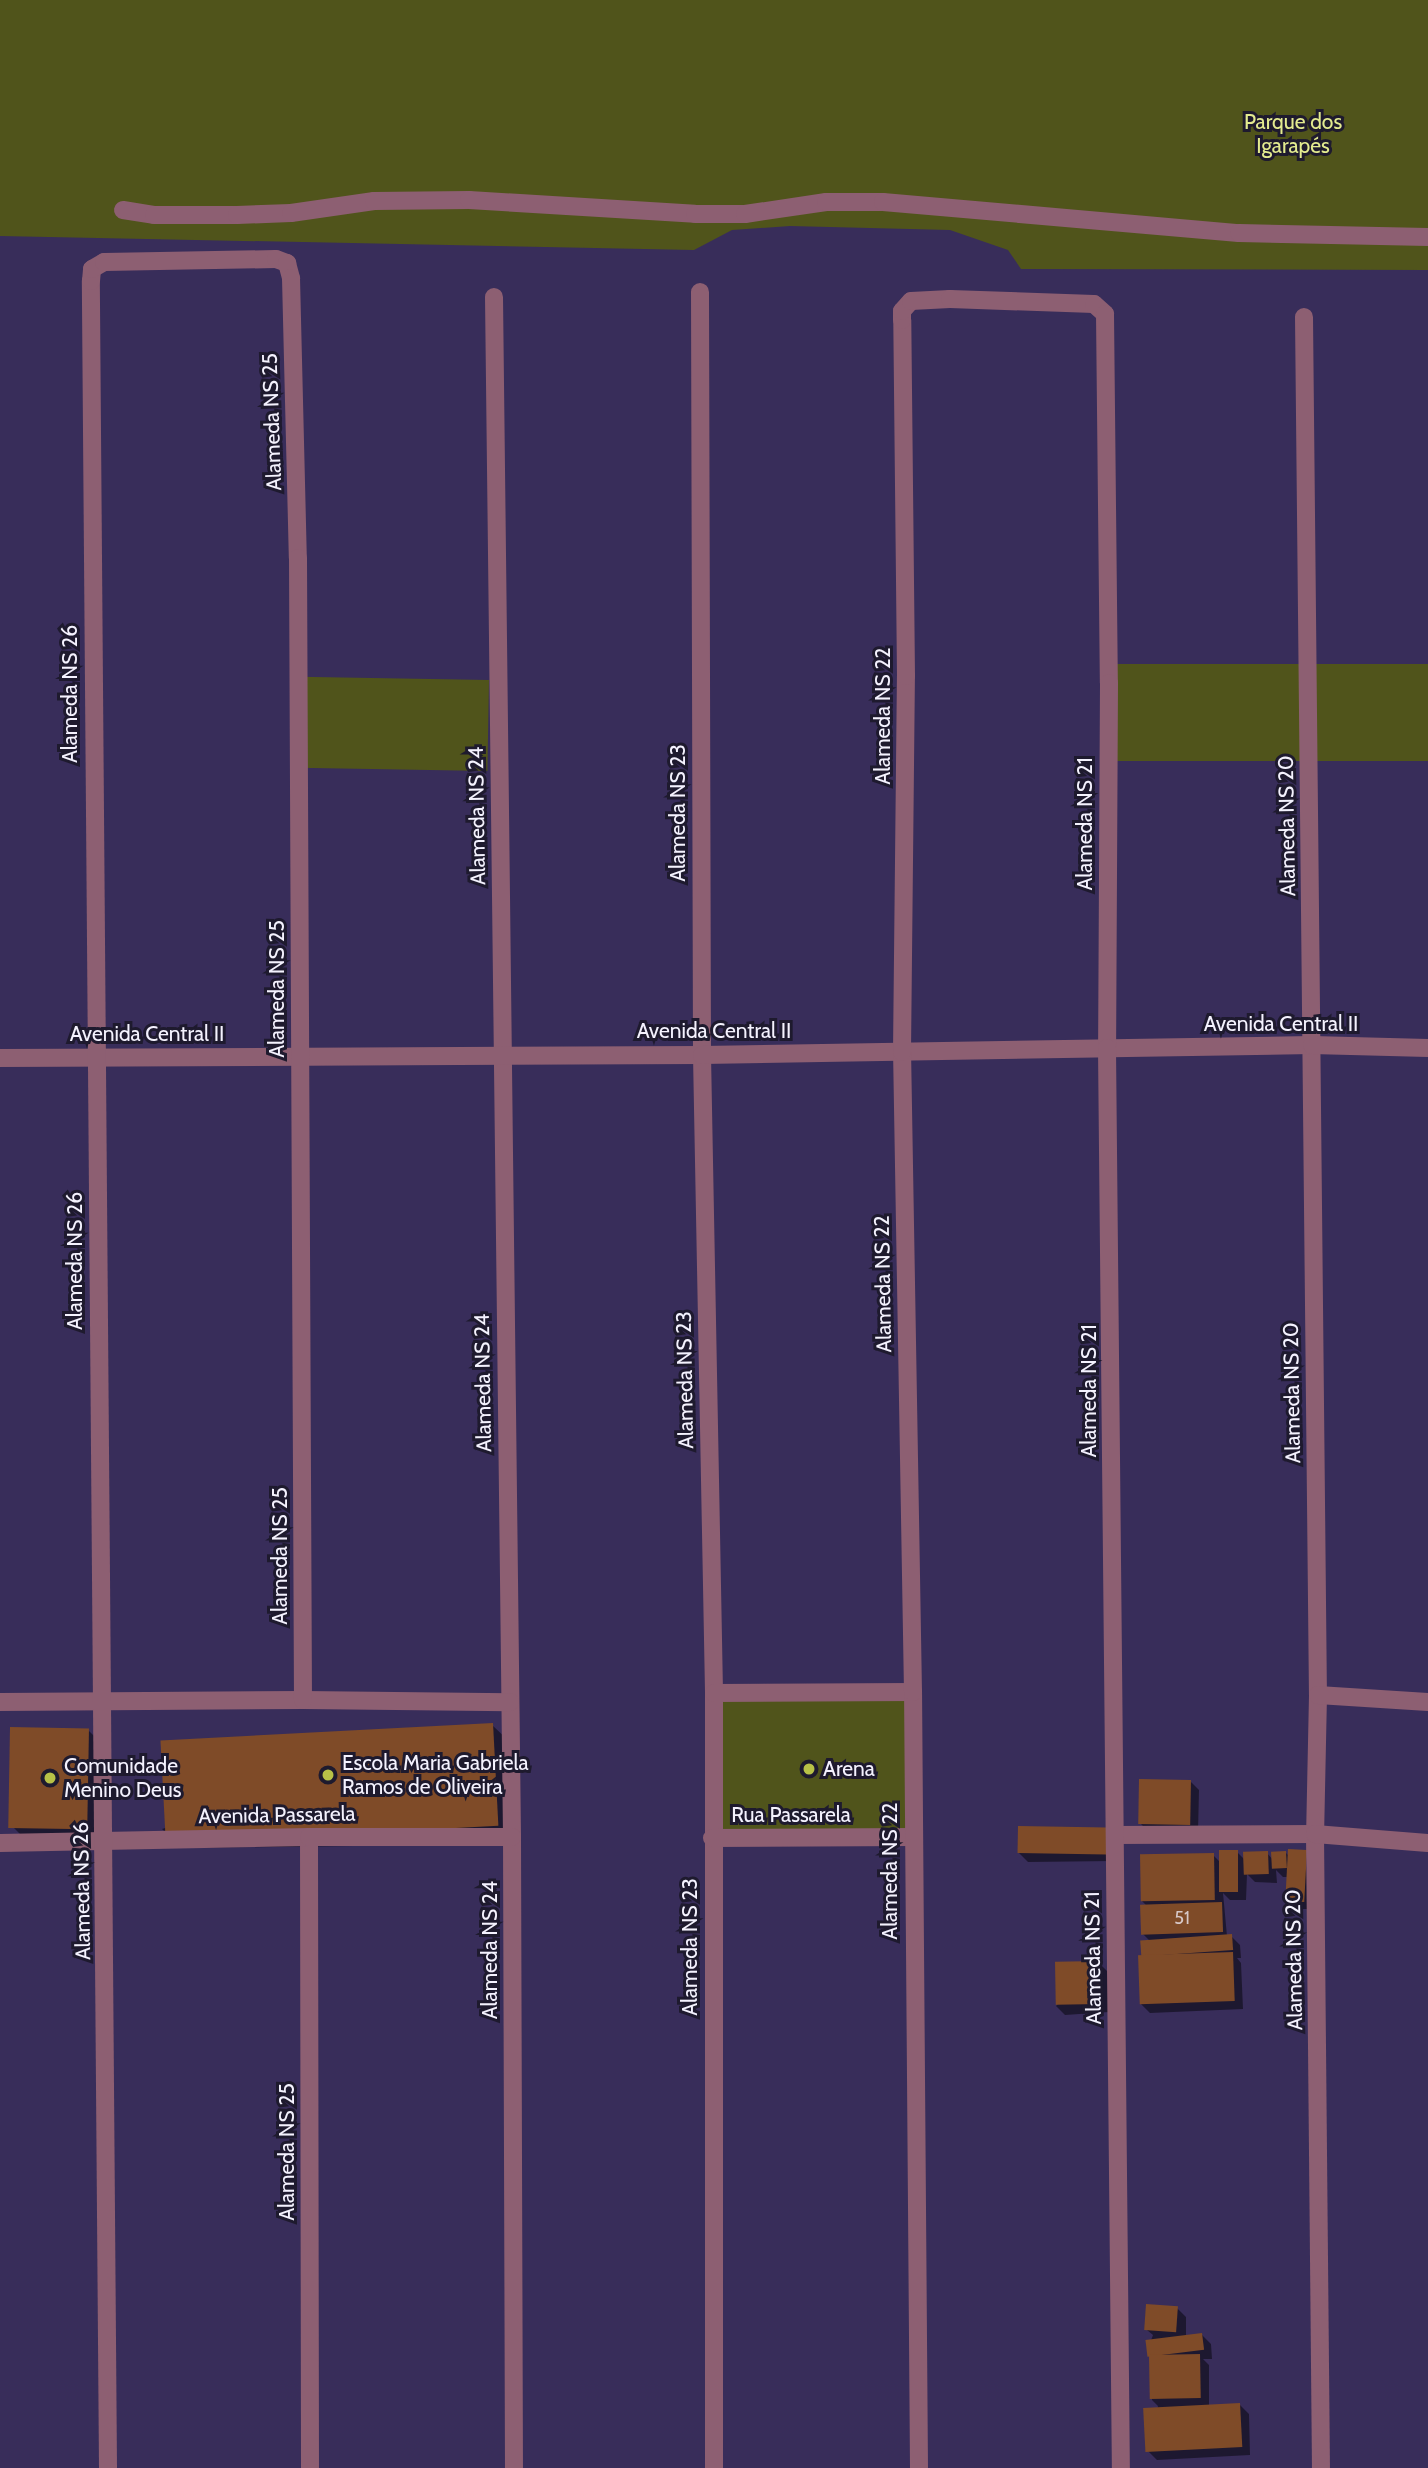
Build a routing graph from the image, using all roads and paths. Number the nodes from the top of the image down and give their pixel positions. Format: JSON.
{"nodes":[{"id":1,"x":123,"y":210,"type":"dead end"},
{"id":2,"x":1428,"y":237,"type":"edge"},
{"id":3,"x":291,"y":278,"type":"joint"},
{"id":4,"x":699,"y":292,"type":"dead end"},
{"id":5,"x":494,"y":297,"type":"dead end"},
{"id":6,"x":1105,"y":314,"type":"joint"},
{"id":7,"x":1304,"y":317,"type":"dead end"},
{"id":8,"x":1312,"y":1045,"type":"junction"},
{"id":9,"x":1107,"y":1048,"type":"junction"},
{"id":10,"x":1428,"y":1048,"type":"edge"},
{"id":11,"x":902,"y":1052,"type":"junction"},
{"id":12,"x":503,"y":1054,"type":"junction"},
{"id":13,"x":702,"y":1055,"type":"junction"},
{"id":14,"x":300,"y":1056,"type":"junction"},
{"id":15,"x":96,"y":1057,"type":"junction"},
{"id":16,"x":0,"y":1058,"type":"edge"},
{"id":17,"x":913,"y":1692,"type":"junction"},
{"id":18,"x":714,"y":1693,"type":"junction"},
{"id":19,"x":1318,"y":1695,"type":"junction"},
{"id":20,"x":303,"y":1700,"type":"junction"},
{"id":21,"x":0,"y":1702,"type":"edge"},
{"id":22,"x":100,"y":1702,"type":"junction"},
{"id":23,"x":510,"y":1702,"type":"junction"},
{"id":24,"x":1428,"y":1702,"type":"edge"},
{"id":25,"x":1315,"y":1834,"type":"junction"},
{"id":26,"x":1115,"y":1835,"type":"junction"},
{"id":27,"x":309,"y":1837,"type":"junction"},
{"id":28,"x":512,"y":1837,"type":"junction"},
{"id":29,"x":913,"y":1837,"type":"junction"},
{"id":30,"x":712,"y":1838,"type":"junction"},
{"id":31,"x":105,"y":1840,"type":"junction"},
{"id":32,"x":0,"y":1843,"type":"edge"},
{"id":33,"x":1428,"y":1843,"type":"edge"},
{"id":34,"x":108,"y":2468,"type":"edge"},
{"id":35,"x":310,"y":2468,"type":"edge"},
{"id":36,"x":514,"y":2468,"type":"edge"},
{"id":37,"x":714,"y":2468,"type":"edge"},
{"id":38,"x":919,"y":2468,"type":"edge"},
{"id":39,"x":1121,"y":2468,"type":"edge"},
{"id":40,"x":1321,"y":2468,"type":"edge"}],
"edges":[{"from":1,"to":2,"type":"street"},
{"from":3,"to":14,"type":"street","name":"Alameda NS 25"},
{"from":3,"to":15,"type":"street","name":"Alameda NS 26"},
{"from":4,"to":13,"type":"street","name":"Alameda NS 23"},
{"from":5,"to":12,"type":"street","name":"Alameda NS 24"},
{"from":6,"to":9,"type":"street","name":"Alameda NS 21"},
{"from":6,"to":11,"type":"street","name":"Alameda NS 22"},
{"from":7,"to":8,"type":"street","name":"Alameda NS 20"},
{"from":8,"to":9,"type":"street","name":"Avenida Central II"},
{"from":8,"to":10,"type":"street","name":"Avenida Central II"},
{"from":8,"to":19,"type":"street","name":"Alameda NS 20"},
{"from":9,"to":11,"type":"street","name":"Avenida Central II"},
{"from":9,"to":26,"type":"street","name":"Alameda NS 21"},
{"from":11,"to":13,"type":"street","name":"Avenida Central II"},
{"from":11,"to":17,"type":"street","name":"Alameda NS 22"},
{"from":12,"to":13,"type":"street","name":"Avenida Central II"},
{"from":12,"to":14,"type":"street","name":"Avenida Central II"},
{"from":12,"to":23,"type":"street","name":"Alameda NS 24"},
{"from":13,"to":18,"type":"street","name":"Alameda NS 23"},
{"from":14,"to":15,"type":"street","name":"Avenida Central II"},
{"from":14,"to":20,"type":"street","name":"Alameda NS 25"},
{"from":15,"to":16,"type":"street","name":"Avenida Central II"},
{"from":15,"to":22,"type":"street","name":"Alameda NS 26"},
{"from":17,"to":18,"type":"street"},
{"from":17,"to":29,"type":"street","name":"Alameda NS 22"},
{"from":18,"to":30,"type":"street","name":"Alameda NS 23"},
{"from":19,"to":24,"type":"street"},
{"from":19,"to":25,"type":"street","name":"Alameda NS 20"},
{"from":20,"to":22,"type":"street"},
{"from":20,"to":23,"type":"street"},
{"from":21,"to":22,"type":"street"},
{"from":22,"to":31,"type":"street","name":"Alameda NS 26"},
{"from":23,"to":28,"type":"street","name":"Alameda NS 24"},
{"from":25,"to":26,"type":"street"},
{"from":25,"to":33,"type":"street"},
{"from":25,"to":40,"type":"street","name":"Alameda NS 20"},
{"from":26,"to":39,"type":"street","name":"Alameda NS 21"},
{"from":27,"to":28,"type":"street","name":"Avenida Passarela"},
{"from":27,"to":31,"type":"street","name":"Avenida Passarela"},
{"from":27,"to":35,"type":"street","name":"Alameda NS 25"},
{"from":28,"to":36,"type":"street","name":"Alameda NS 24"},
{"from":29,"to":30,"type":"street","name":"Rua Passarela"},
{"from":29,"to":38,"type":"street","name":"Alameda NS 22"},
{"from":30,"to":37,"type":"street","name":"Alameda NS 23"},
{"from":31,"to":32,"type":"street","name":"Avenida Passarela"},
{"from":31,"to":34,"type":"street","name":"Alameda NS 26"}]}
